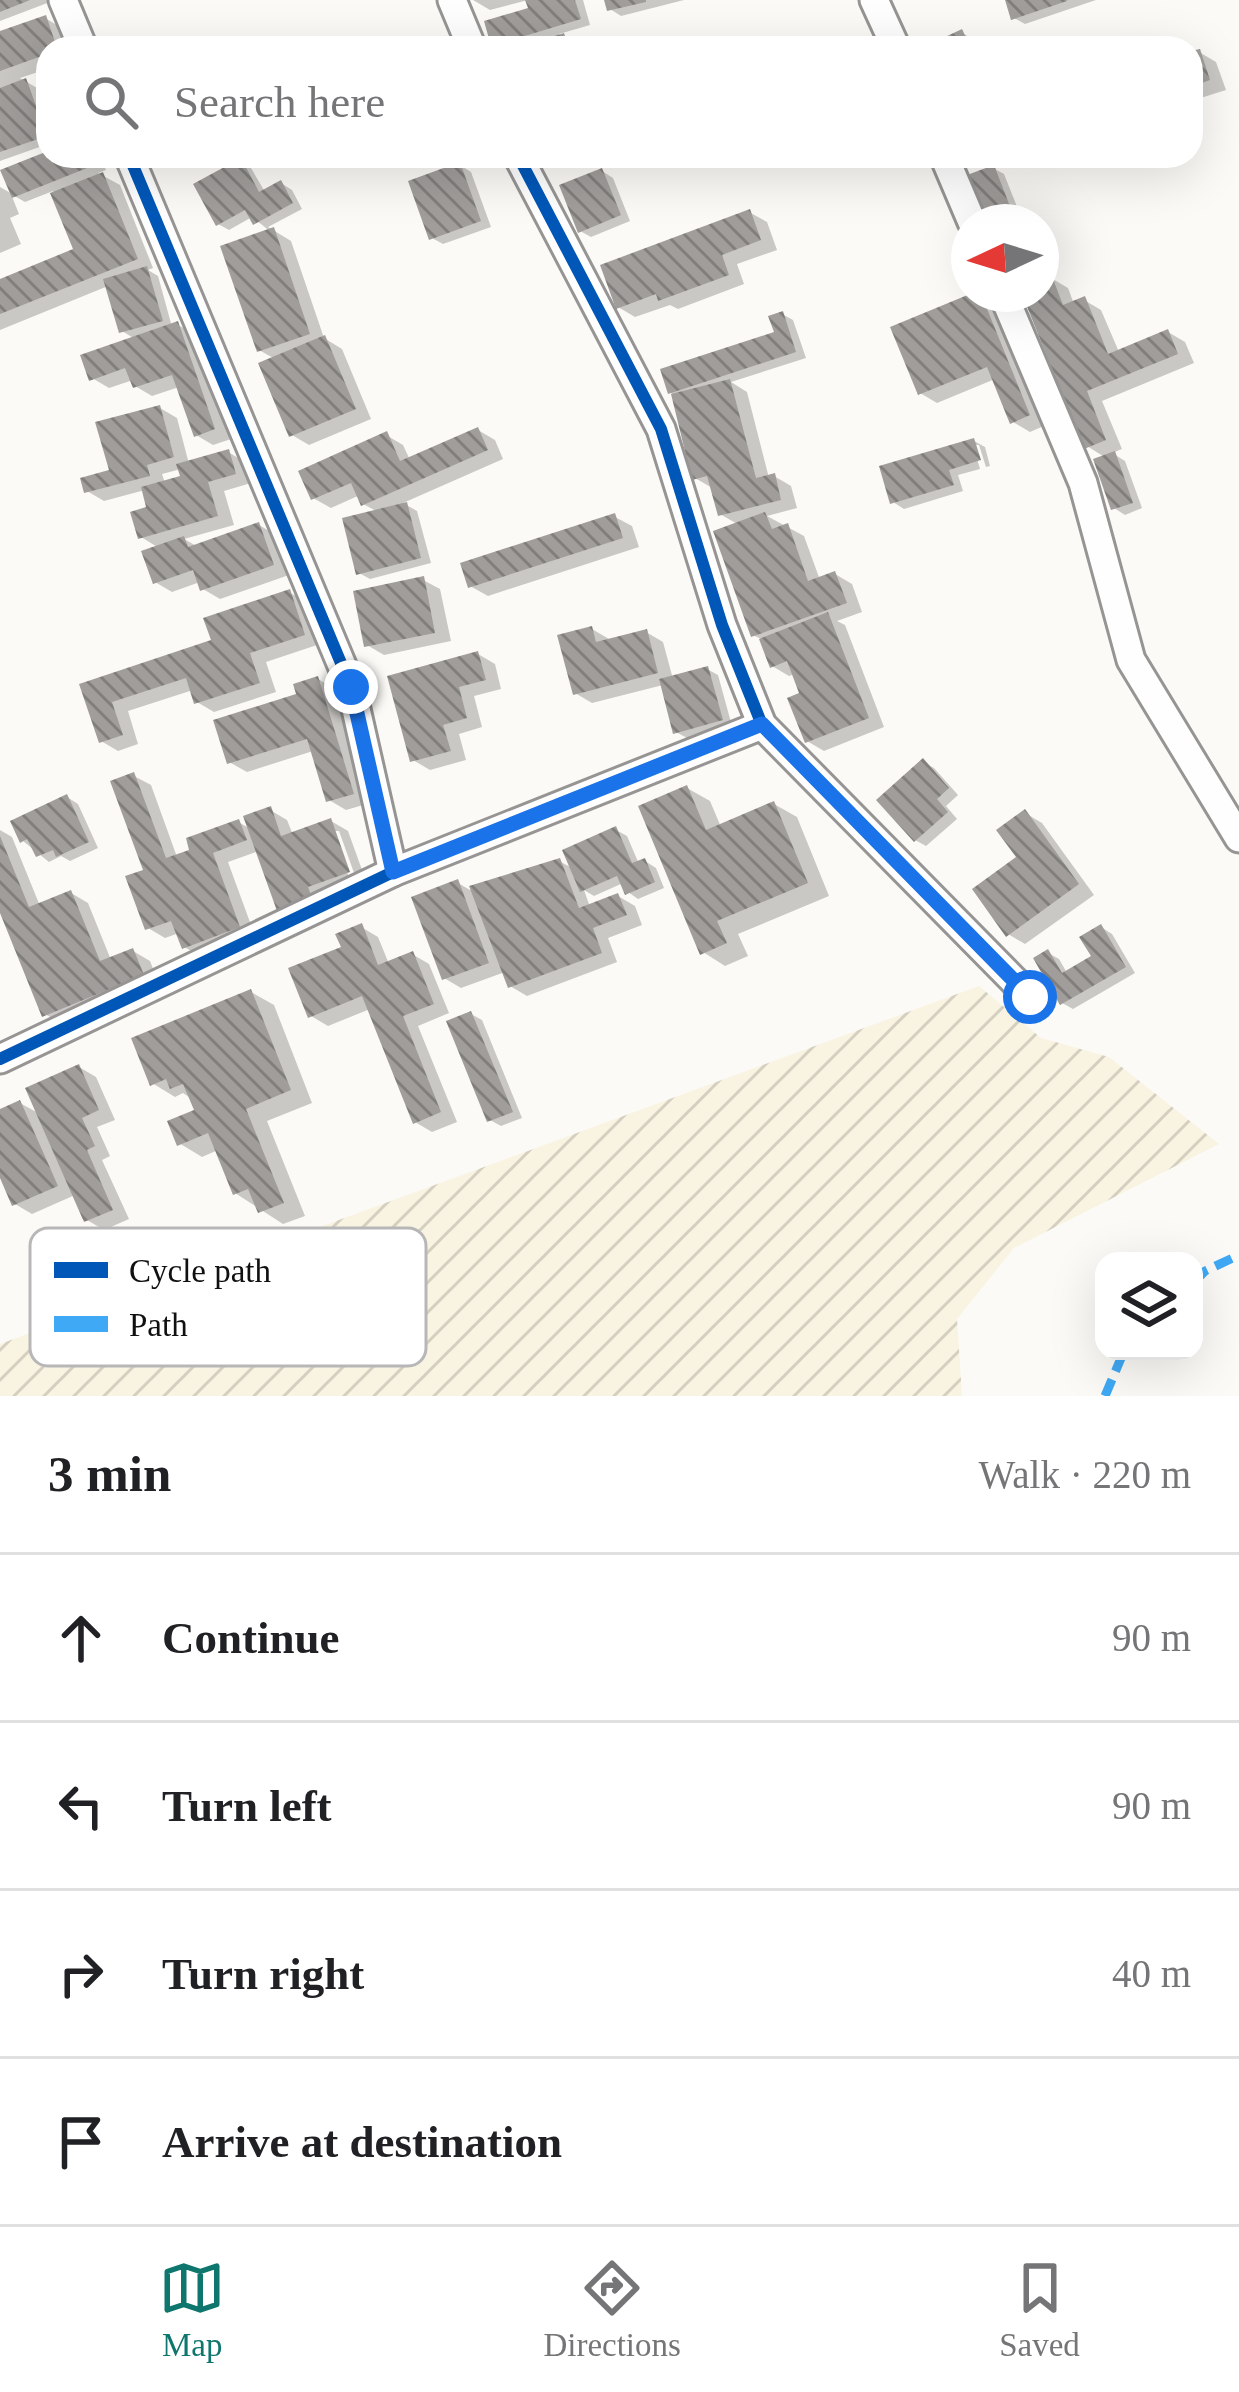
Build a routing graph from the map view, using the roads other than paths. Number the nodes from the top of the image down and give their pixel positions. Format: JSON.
{"nodes":[{"id":1,"x":63,"y":0,"type":"edge"},
{"id":2,"x":452,"y":0,"type":"edge"},
{"id":3,"x":874,"y":0,"type":"edge"},
{"id":4,"x":78,"y":36,"type":"edge"},
{"id":5,"x":467,"y":36,"type":"edge"},
{"id":6,"x":890,"y":36,"type":"edge"},
{"id":7,"x":134,"y":168,"type":"edge"},
{"id":8,"x":524,"y":168,"type":"edge"},
{"id":9,"x":949,"y":168,"type":"edge"},
{"id":10,"x":964,"y":204,"type":"edge"},
{"id":11,"x":1011,"y":312,"type":"edge"},
{"id":12,"x":762,"y":724,"type":"junction"},
{"id":13,"x":1239,"y":838,"type":"edge"},
{"id":14,"x":393,"y":872,"type":"junction"},
{"id":15,"x":1030,"y":997,"type":"dead end"},
{"id":16,"x":0,"y":1060,"type":"edge"}],
"edges":[{"from":1,"to":4,"type":"street"},
{"from":2,"to":5,"type":"street"},
{"from":3,"to":6,"type":"street"},
{"from":7,"to":14,"type":"street"},
{"from":8,"to":12,"type":"street"},
{"from":9,"to":10,"type":"street"},
{"from":11,"to":13,"type":"street"},
{"from":12,"to":14,"type":"street"},
{"from":12,"to":15,"type":"street"},
{"from":14,"to":16,"type":"street"}]}
